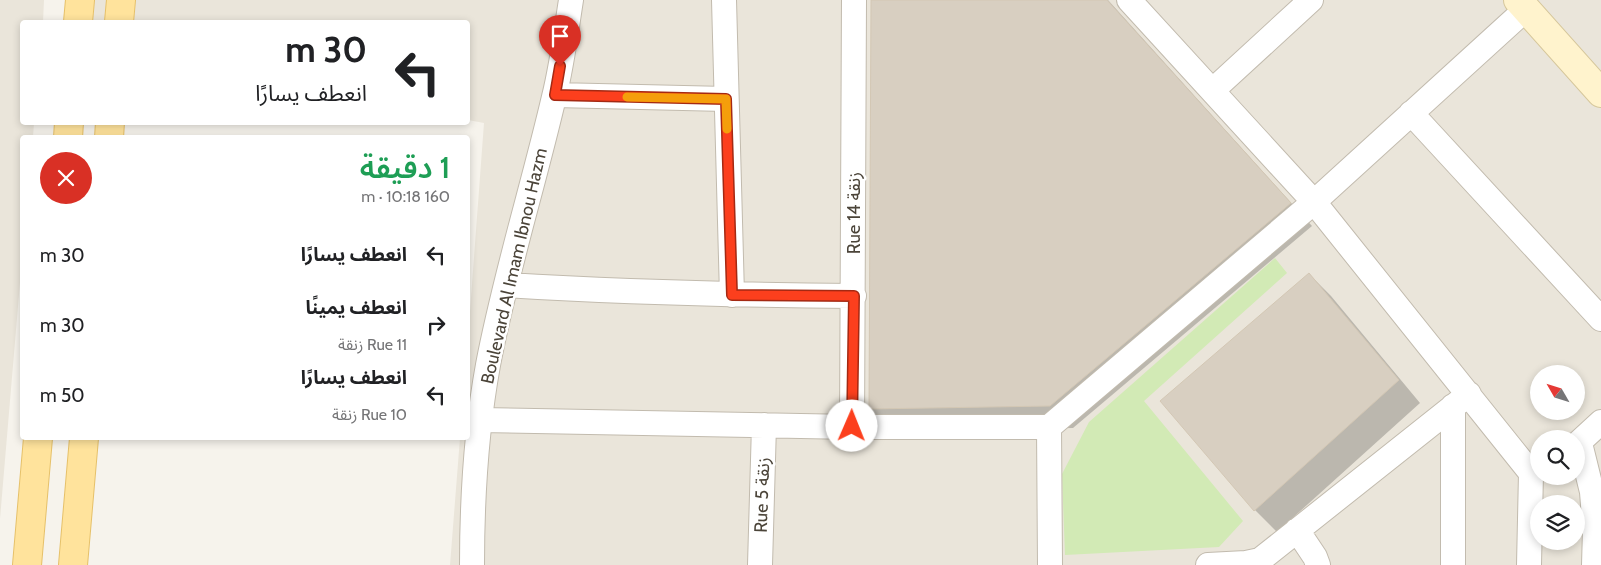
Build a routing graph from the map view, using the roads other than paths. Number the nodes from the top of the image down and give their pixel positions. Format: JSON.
{"nodes":[{"id":1,"x":80,"y":0,"type":"edge"},
{"id":2,"x":120,"y":0,"type":"edge"},
{"id":3,"x":571,"y":0,"type":"edge"},
{"id":4,"x":724,"y":0,"type":"edge"},
{"id":5,"x":854,"y":0,"type":"edge"},
{"id":6,"x":1129,"y":0,"type":"edge"},
{"id":7,"x":1309,"y":1,"type":"edge"},
{"id":8,"x":1522,"y":4,"type":"edge"},
{"id":9,"x":78,"y":20,"type":"edge"},
{"id":10,"x":119,"y":20,"type":"edge"},
{"id":11,"x":1212,"y":90,"type":"junction"},
{"id":12,"x":1601,"y":93,"type":"edge"},
{"id":13,"x":555,"y":95,"type":"junction"},
{"id":14,"x":726,"y":99,"type":"junction"},
{"id":15,"x":1411,"y":113,"type":"junction"},
{"id":16,"x":1314,"y":202,"type":"junction"},
{"id":17,"x":506,"y":285,"type":"junction"},
{"id":18,"x":732,"y":295,"type":"junction"},
{"id":19,"x":854,"y":296,"type":"junction"},
{"id":20,"x":1601,"y":319,"type":"edge"},
{"id":21,"x":1461,"y":400,"type":"junction"},
{"id":22,"x":480,"y":420,"type":"junction"},
{"id":23,"x":1601,"y":422,"type":"edge"},
{"id":24,"x":764,"y":425,"type":"junction"},
{"id":25,"x":852,"y":426,"type":"junction"},
{"id":26,"x":1049,"y":427,"type":"junction"},
{"id":27,"x":1585,"y":437,"type":"edge"},
{"id":28,"x":38,"y":440,"type":"edge"},
{"id":29,"x":84,"y":440,"type":"edge"},
{"id":30,"x":1530,"y":466,"type":"edge"},
{"id":31,"x":1585,"y":468,"type":"edge"},
{"id":32,"x":1534,"y":485,"type":"edge"},
{"id":33,"x":1297,"y":530,"type":"junction"},
{"id":34,"x":27,"y":565,"type":"edge"},
{"id":35,"x":73,"y":565,"type":"edge"},
{"id":36,"x":472,"y":565,"type":"edge"},
{"id":37,"x":760,"y":565,"type":"edge"},
{"id":38,"x":1050,"y":565,"type":"edge"},
{"id":39,"x":1208,"y":565,"type":"edge"},
{"id":40,"x":1318,"y":565,"type":"edge"},
{"id":41,"x":1453,"y":565,"type":"edge"},
{"id":42,"x":1529,"y":565,"type":"edge"},
{"id":43,"x":1594,"y":565,"type":"edge"}],
"edges":[{"from":1,"to":9,"type":"main road"},
{"from":2,"to":10,"type":"main road"},
{"from":3,"to":13,"type":"street","name":"Boulevard Al Imam Ibnou Hazm"},
{"from":4,"to":14,"type":"street"},
{"from":5,"to":19,"type":"street","name":"Rue 14 زنقة"},
{"from":6,"to":11,"type":"street"},
{"from":7,"to":11,"type":"street"},
{"from":8,"to":12,"type":"street"},
{"from":8,"to":15,"type":"street"},
{"from":11,"to":16,"type":"street"},
{"from":13,"to":14,"type":"street"},
{"from":13,"to":17,"type":"street","name":"Boulevard Al Imam Ibnou Hazm"},
{"from":14,"to":18,"type":"street"},
{"from":15,"to":16,"type":"street"},
{"from":15,"to":20,"type":"street"},
{"from":16,"to":21,"type":"street"},
{"from":16,"to":26,"type":"street"},
{"from":17,"to":18,"type":"street"},
{"from":17,"to":22,"type":"street","name":"Boulevard Al Imam Ibnou Hazm"},
{"from":18,"to":19,"type":"street"},
{"from":19,"to":25,"type":"street","name":"Rue 14 زنقة"},
{"from":21,"to":30,"type":"street"},
{"from":21,"to":33,"type":"street"},
{"from":21,"to":41,"type":"street"},
{"from":22,"to":24,"type":"street"},
{"from":22,"to":36,"type":"street","name":"Boulevard Al Imam Ibnou Hazm"},
{"from":23,"to":27,"type":"street"},
{"from":24,"to":25,"type":"street"},
{"from":24,"to":37,"type":"street","name":"Rue 5 زنقة"},
{"from":25,"to":26,"type":"street"},
{"from":26,"to":38,"type":"street"},
{"from":28,"to":34,"type":"main road"},
{"from":29,"to":35,"type":"main road"},
{"from":31,"to":43,"type":"street"},
{"from":32,"to":42,"type":"street"},
{"from":33,"to":39,"type":"street"},
{"from":33,"to":40,"type":"street"}]}
